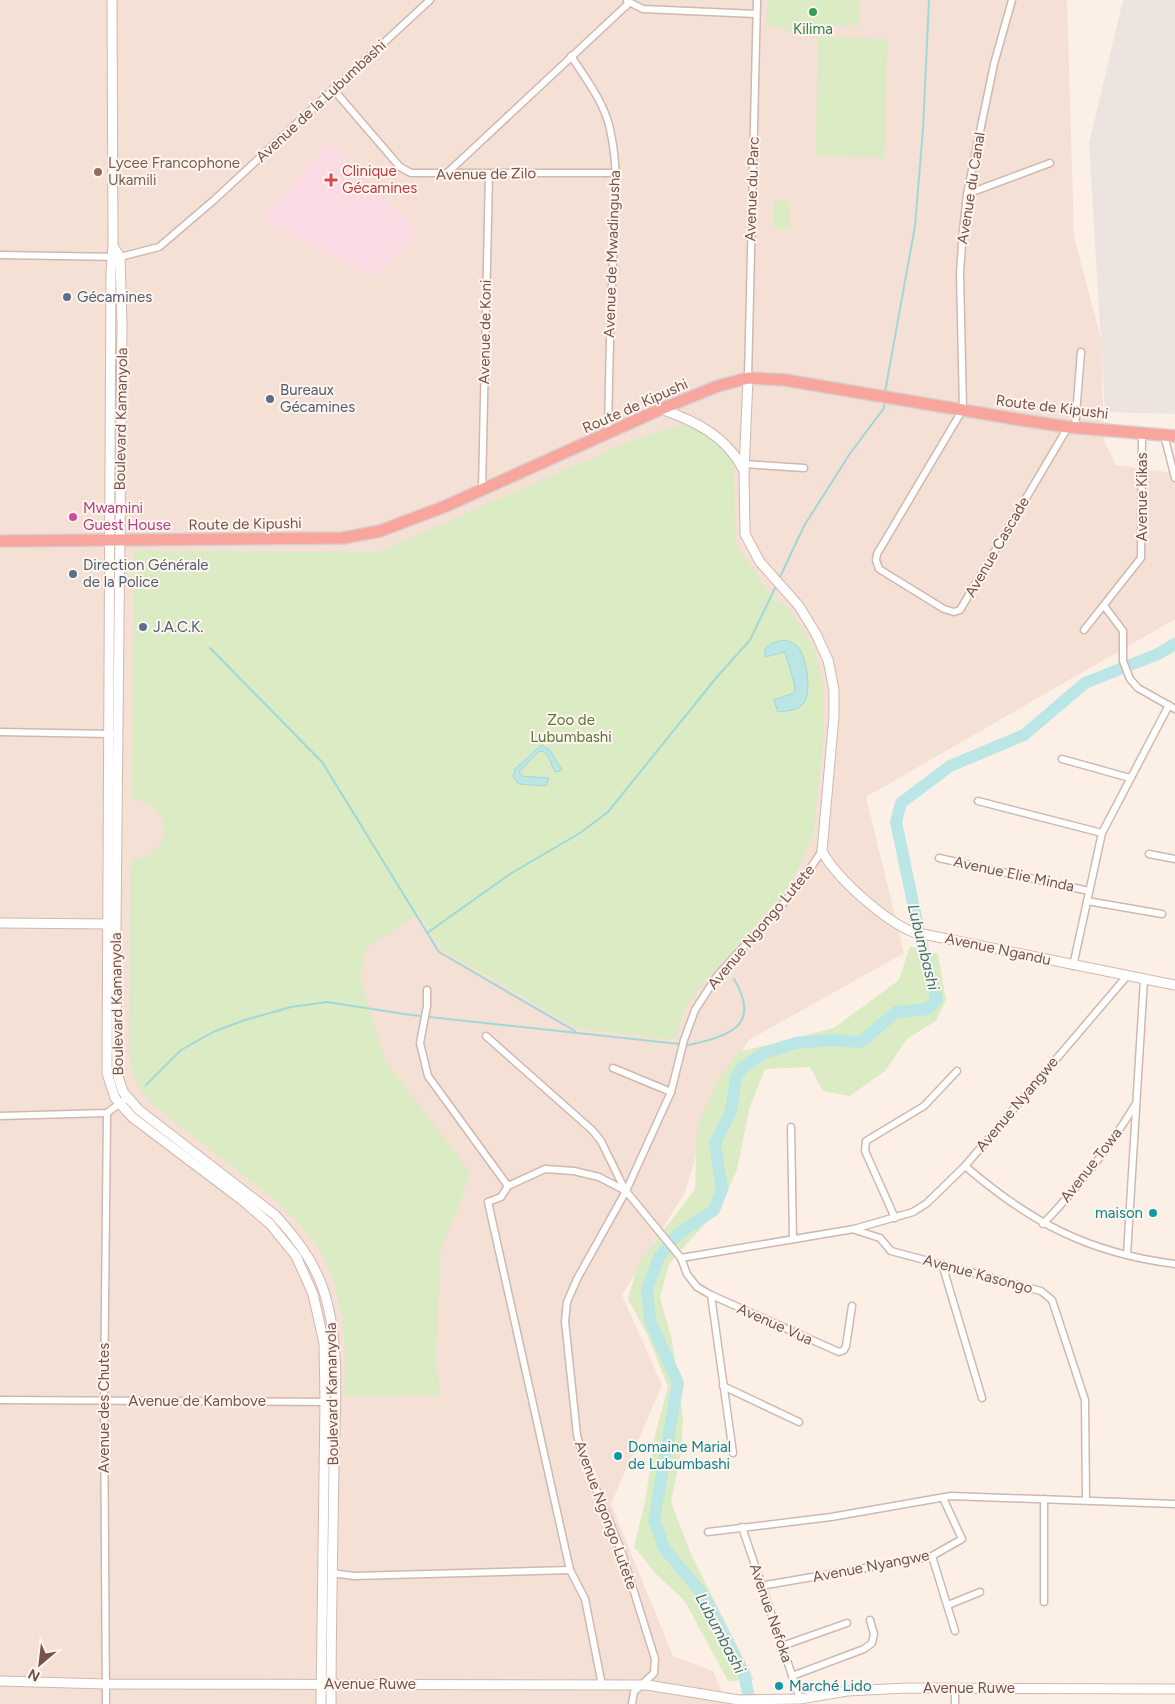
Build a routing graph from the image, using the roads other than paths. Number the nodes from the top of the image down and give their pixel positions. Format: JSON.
{"nodes":[{"id":1,"x":112,"y":0,"type":"edge"},
{"id":2,"x":430,"y":0,"type":"edge"},
{"id":3,"x":757,"y":0,"type":"edge"},
{"id":4,"x":1012,"y":0,"type":"edge"},
{"id":5,"x":627,"y":1,"type":"edge"},
{"id":6,"x":756,"y":14,"type":"junction"},
{"id":7,"x":571,"y":56,"type":"junction"},
{"id":8,"x":333,"y":89,"type":"junction"},
{"id":9,"x":1050,"y":163,"type":"dead end"},
{"id":10,"x":616,"y":173,"type":"junction"},
{"id":11,"x":489,"y":174,"type":"junction"},
{"id":12,"x":445,"y":175,"type":"junction"},
{"id":13,"x":967,"y":194,"type":"junction"},
{"id":14,"x":0,"y":255,"type":"edge"},
{"id":15,"x":116,"y":257,"type":"junction"},
{"id":16,"x":1081,"y":352,"type":"dead end"},
{"id":17,"x":748,"y":378,"type":"junction"},
{"id":18,"x":661,"y":409,"type":"junction"},
{"id":19,"x":963,"y":409,"type":"junction"},
{"id":20,"x":1071,"y":427,"type":"junction"},
{"id":21,"x":1142,"y":433,"type":"junction"},
{"id":22,"x":608,"y":434,"type":"junction"},
{"id":23,"x":1170,"y":435,"type":"edge"},
{"id":24,"x":744,"y":468,"type":"junction"},
{"id":25,"x":804,"y":468,"type":"dead end"},
{"id":26,"x":1175,"y":478,"type":"edge"},
{"id":27,"x":482,"y":490,"type":"junction"},
{"id":28,"x":0,"y":541,"type":"edge"},
{"id":29,"x":113,"y":541,"type":"junction"},
{"id":30,"x":1105,"y":607,"type":"junction"},
{"id":31,"x":1084,"y":630,"type":"dead end"},
{"id":32,"x":1169,"y":705,"type":"junction"},
{"id":33,"x":1175,"y":709,"type":"edge"},
{"id":34,"x":0,"y":732,"type":"edge"},
{"id":35,"x":107,"y":734,"type":"junction"},
{"id":36,"x":117,"y":734,"type":"junction"},
{"id":37,"x":1062,"y":759,"type":"dead end"},
{"id":38,"x":1130,"y":778,"type":"junction"},
{"id":39,"x":978,"y":801,"type":"dead end"},
{"id":40,"x":1102,"y":833,"type":"junction"},
{"id":41,"x":822,"y":851,"type":"junction"},
{"id":42,"x":1149,"y":854,"type":"dead end"},
{"id":43,"x":939,"y":858,"type":"dead end"},
{"id":44,"x":1175,"y":860,"type":"edge"},
{"id":45,"x":1089,"y":891,"type":"junction"},
{"id":46,"x":1087,"y":900,"type":"junction"},
{"id":47,"x":1162,"y":914,"type":"dead end"},
{"id":48,"x":0,"y":923,"type":"edge"},
{"id":49,"x":111,"y":924,"type":"junction"},
{"id":50,"x":1073,"y":966,"type":"junction"},
{"id":51,"x":1127,"y":976,"type":"junction"},
{"id":52,"x":1144,"y":979,"type":"junction"},
{"id":53,"x":1175,"y":985,"type":"edge"},
{"id":54,"x":427,"y":990,"type":"dead end"},
{"id":55,"x":486,"y":1036,"type":"dead end"},
{"id":56,"x":613,"y":1068,"type":"dead end"},
{"id":57,"x":957,"y":1071,"type":"dead end"},
{"id":58,"x":671,"y":1092,"type":"junction"},
{"id":59,"x":127,"y":1098,"type":"junction"},
{"id":60,"x":119,"y":1104,"type":"junction"},
{"id":61,"x":1136,"y":1104,"type":"junction"},
{"id":62,"x":107,"y":1113,"type":"junction"},
{"id":63,"x":0,"y":1116,"type":"edge"},
{"id":64,"x":791,"y":1127,"type":"dead end"},
{"id":65,"x":964,"y":1166,"type":"junction"},
{"id":66,"x":508,"y":1186,"type":"junction"},
{"id":67,"x":626,"y":1191,"type":"junction"},
{"id":68,"x":895,"y":1218,"type":"junction"},
{"id":69,"x":1043,"y":1224,"type":"junction"},
{"id":70,"x":854,"y":1230,"type":"junction"},
{"id":71,"x":793,"y":1240,"type":"junction"},
{"id":72,"x":1126,"y":1255,"type":"junction"},
{"id":73,"x":680,"y":1257,"type":"junction"},
{"id":74,"x":942,"y":1264,"type":"junction"},
{"id":75,"x":1175,"y":1264,"type":"edge"},
{"id":76,"x":711,"y":1295,"type":"junction"},
{"id":77,"x":852,"y":1306,"type":"dead end"},
{"id":78,"x":723,"y":1386,"type":"junction"},
{"id":79,"x":982,"y":1398,"type":"dead end"},
{"id":80,"x":0,"y":1400,"type":"edge"},
{"id":81,"x":104,"y":1400,"type":"junction"},
{"id":82,"x":330,"y":1402,"type":"junction"},
{"id":83,"x":799,"y":1422,"type":"dead end"},
{"id":84,"x":733,"y":1453,"type":"dead end"},
{"id":85,"x":943,"y":1498,"type":"junction"},
{"id":86,"x":1044,"y":1499,"type":"junction"},
{"id":87,"x":1086,"y":1500,"type":"junction"},
{"id":88,"x":1175,"y":1504,"type":"edge"},
{"id":89,"x":742,"y":1527,"type":"junction"},
{"id":90,"x":708,"y":1532,"type":"dead end"},
{"id":91,"x":932,"y":1556,"type":"junction"},
{"id":92,"x":570,"y":1570,"type":"junction"},
{"id":93,"x":332,"y":1573,"type":"junction"},
{"id":94,"x":760,"y":1586,"type":"junction"},
{"id":95,"x":980,"y":1592,"type":"dead end"},
{"id":96,"x":1044,"y":1602,"type":"dead end"},
{"id":97,"x":948,"y":1605,"type":"junction"},
{"id":98,"x":870,"y":1620,"type":"dead end"},
{"id":99,"x":847,"y":1623,"type":"dead end"},
{"id":100,"x":955,"y":1630,"type":"dead end"},
{"id":101,"x":782,"y":1646,"type":"junction"},
{"id":102,"x":792,"y":1676,"type":"junction"},
{"id":103,"x":0,"y":1681,"type":"edge"},
{"id":104,"x":106,"y":1684,"type":"junction"},
{"id":105,"x":326,"y":1684,"type":"junction"},
{"id":106,"x":641,"y":1685,"type":"junction"},
{"id":107,"x":602,"y":1686,"type":"junction"},
{"id":108,"x":955,"y":1688,"type":"junction"},
{"id":109,"x":1175,"y":1689,"type":"edge"},
{"id":110,"x":800,"y":1699,"type":"junction"},
{"id":111,"x":727,"y":1701,"type":"edge"},
{"id":112,"x":106,"y":1704,"type":"edge"},
{"id":113,"x":321,"y":1704,"type":"edge"},
{"id":114,"x":331,"y":1704,"type":"edge"},
{"id":115,"x":632,"y":1704,"type":"edge"},
{"id":116,"x":955,"y":1704,"type":"edge"}],
"edges":[{"from":1,"to":15,"type":"main road"},
{"from":2,"to":8,"type":"street","name":"Avenue de la Lubumbashi"},
{"from":3,"to":6,"type":"street","name":"Avenue du Parc"},
{"from":4,"to":13,"type":"street","name":"Avenue du Canal"},
{"from":5,"to":6,"type":"street"},
{"from":5,"to":7,"type":"street"},
{"from":6,"to":17,"type":"street","name":"Avenue du Parc"},
{"from":7,"to":10,"type":"street","name":"Avenue de Mwadingusha"},
{"from":7,"to":12,"type":"street"},
{"from":8,"to":12,"type":"street","name":"Avenue de Zilo"},
{"from":8,"to":15,"type":"street","name":"Avenue de la Lubumbashi"},
{"from":9,"to":13,"type":"street"},
{"from":10,"to":11,"type":"street","name":"Avenue de Zilo"},
{"from":10,"to":22,"type":"street","name":"Avenue de Mwadingusha"},
{"from":11,"to":12,"type":"street","name":"Avenue de Zilo"},
{"from":11,"to":27,"type":"street","name":"Avenue de Koni"},
{"from":13,"to":19,"type":"street","name":"Avenue du Canal"},
{"from":14,"to":15,"type":"street","name":"Avenue de la Lubumbashi"},
{"from":15,"to":29,"type":"main road","name":"Boulevard Kamanyola"},
{"from":16,"to":20,"type":"street"},
{"from":17,"to":18,"type":"highway","name":"Route de Kipushi"},
{"from":17,"to":19,"type":"highway","name":"Route de Kipushi"},
{"from":17,"to":24,"type":"main road","name":"Avenue Ngongo Lutete"},
{"from":18,"to":22,"type":"highway","name":"Route de Kipushi"},
{"from":18,"to":24,"type":"main road"},
{"from":19,"to":20,"type":"highway","name":"Route de Kipushi"},
{"from":19,"to":20,"type":"street","name":"Avenue Cascade"},
{"from":20,"to":21,"type":"highway","name":"Route de Kipushi"},
{"from":21,"to":23,"type":"highway","name":"Route de Kipushi"},
{"from":21,"to":30,"type":"street","name":"Avenue Kikas"},
{"from":22,"to":27,"type":"highway","name":"Route de Kipushi"},
{"from":23,"to":26,"type":"street"},
{"from":24,"to":25,"type":"street"},
{"from":24,"to":41,"type":"main road","name":"Avenue Ngongo Lutete"},
{"from":27,"to":29,"type":"highway","name":"Route de Kipushi"},
{"from":28,"to":29,"type":"highway","name":"Route de Kipushi"},
{"from":29,"to":35,"type":"main road","name":"Boulevard Kamanyola"},
{"from":29,"to":36,"type":"main road","name":"Boulevard Kamanyola"},
{"from":30,"to":31,"type":"street","name":"Avenue Kikas"},
{"from":30,"to":32,"type":"street"},
{"from":32,"to":33,"type":"street"},
{"from":32,"to":38,"type":"street"},
{"from":34,"to":35,"type":"street"},
{"from":35,"to":36,"type":"street"},
{"from":35,"to":49,"type":"main road","name":"Boulevard Kamanyola"},
{"from":36,"to":49,"type":"main road","name":"Boulevard Kamanyola"},
{"from":37,"to":38,"type":"street"},
{"from":38,"to":40,"type":"street"},
{"from":39,"to":40,"type":"street"},
{"from":40,"to":45,"type":"street"},
{"from":41,"to":50,"type":"main road","name":"Avenue Ngandu"},
{"from":41,"to":58,"type":"street","name":"Avenue Ngongo Lutete"},
{"from":42,"to":44,"type":"street"},
{"from":43,"to":45,"type":"street","name":"Avenue Elie Minda"},
{"from":45,"to":46,"type":"street"},
{"from":46,"to":47,"type":"street"},
{"from":46,"to":50,"type":"street"},
{"from":48,"to":49,"type":"main road"},
{"from":49,"to":59,"type":"main road","name":"Boulevard Kamanyola"},
{"from":49,"to":60,"type":"main road","name":"Boulevard Kamanyola"},
{"from":50,"to":51,"type":"main road","name":"Avenue Ngandu"},
{"from":51,"to":52,"type":"main road","name":"Avenue Ngandu"},
{"from":51,"to":65,"type":"street","name":"Avenue Nyangwe"},
{"from":52,"to":53,"type":"main road","name":"Avenue Ngandu"},
{"from":52,"to":61,"type":"street","name":"Avenue Towa"},
{"from":54,"to":66,"type":"street"},
{"from":55,"to":67,"type":"street"},
{"from":56,"to":58,"type":"street"},
{"from":57,"to":68,"type":"street"},
{"from":58,"to":67,"type":"street","name":"Avenue Ngongo Lutete"},
{"from":59,"to":60,"type":"street"},
{"from":59,"to":82,"type":"main road","name":"Boulevard Kamanyola"},
{"from":60,"to":62,"type":"street"},
{"from":60,"to":82,"type":"main road","name":"Boulevard Kamanyola"},
{"from":61,"to":69,"type":"street","name":"Avenue Towa"},
{"from":61,"to":72,"type":"street","name":"Avenue Towa"},
{"from":62,"to":63,"type":"street"},
{"from":62,"to":81,"type":"street","name":"Avenue des Chutes"},
{"from":64,"to":71,"type":"street"},
{"from":65,"to":68,"type":"street","name":"Avenue Nyangwe"},
{"from":65,"to":69,"type":"street"},
{"from":66,"to":67,"type":"street"},
{"from":66,"to":92,"type":"street"},
{"from":67,"to":73,"type":"street","name":"Avenue Vua"},
{"from":67,"to":106,"type":"street","name":"Avenue Ngongo Lutete"},
{"from":68,"to":70,"type":"street","name":"Avenue Nyangwe"},
{"from":69,"to":72,"type":"street"},
{"from":70,"to":71,"type":"street","name":"Avenue Nyangwe"},
{"from":70,"to":74,"type":"street","name":"Avenue Kasongo"},
{"from":71,"to":73,"type":"street","name":"Avenue Nyangwe"},
{"from":72,"to":75,"type":"street"},
{"from":73,"to":76,"type":"street","name":"Avenue Vua"},
{"from":74,"to":79,"type":"street"},
{"from":74,"to":87,"type":"street","name":"Avenue Kasongo"},
{"from":76,"to":77,"type":"street","name":"Avenue Vua"},
{"from":76,"to":78,"type":"street"},
{"from":78,"to":83,"type":"street"},
{"from":78,"to":84,"type":"street"},
{"from":80,"to":81,"type":"street","name":"Avenue de Kambove"},
{"from":81,"to":82,"type":"street","name":"Avenue de Kambove"},
{"from":81,"to":104,"type":"street","name":"Avenue des Chutes"},
{"from":82,"to":93,"type":"main road","name":"Boulevard Kamanyola"},
{"from":82,"to":105,"type":"main road","name":"Boulevard Kamanyola"},
{"from":85,"to":86,"type":"street"},
{"from":85,"to":89,"type":"street"},
{"from":85,"to":91,"type":"street","name":"Avenue Nyangwe"},
{"from":86,"to":87,"type":"street"},
{"from":86,"to":96,"type":"street"},
{"from":87,"to":88,"type":"street"},
{"from":89,"to":90,"type":"street"},
{"from":89,"to":94,"type":"street","name":"Avenue Nefoka"},
{"from":91,"to":94,"type":"street","name":"Avenue Nyangwe"},
{"from":91,"to":97,"type":"street"},
{"from":92,"to":93,"type":"street"},
{"from":92,"to":107,"type":"street"},
{"from":93,"to":105,"type":"main road","name":"Boulevard Kamanyola"},
{"from":94,"to":101,"type":"street","name":"Avenue Nefoka"},
{"from":95,"to":97,"type":"street"},
{"from":97,"to":100,"type":"street"},
{"from":98,"to":102,"type":"street"},
{"from":99,"to":101,"type":"street"},
{"from":101,"to":102,"type":"street","name":"Avenue Nefoka"},
{"from":102,"to":110,"type":"street","name":"Avenue Nefoka"},
{"from":103,"to":104,"type":"main road","name":"Avenue Ruwe"},
{"from":104,"to":105,"type":"main road","name":"Avenue Ruwe"},
{"from":104,"to":112,"type":"street","name":"Avenue des Chutes"},
{"from":105,"to":107,"type":"main road","name":"Avenue Ruwe"},
{"from":105,"to":113,"type":"main road","name":"Boulevard Kamanyola"},
{"from":105,"to":114,"type":"main road","name":"Boulevard Kamanyola"},
{"from":106,"to":107,"type":"main road","name":"Avenue Ruwe"},
{"from":106,"to":111,"type":"main road","name":"Avenue Ruwe"},
{"from":106,"to":115,"type":"street","name":"Avenue Ngongo Lutete"},
{"from":108,"to":109,"type":"main road","name":"Avenue Ruwe"},
{"from":108,"to":110,"type":"main road","name":"Avenue Ruwe"},
{"from":108,"to":116,"type":"street"},
{"from":110,"to":111,"type":"main road","name":"Avenue Ruwe"}]}
